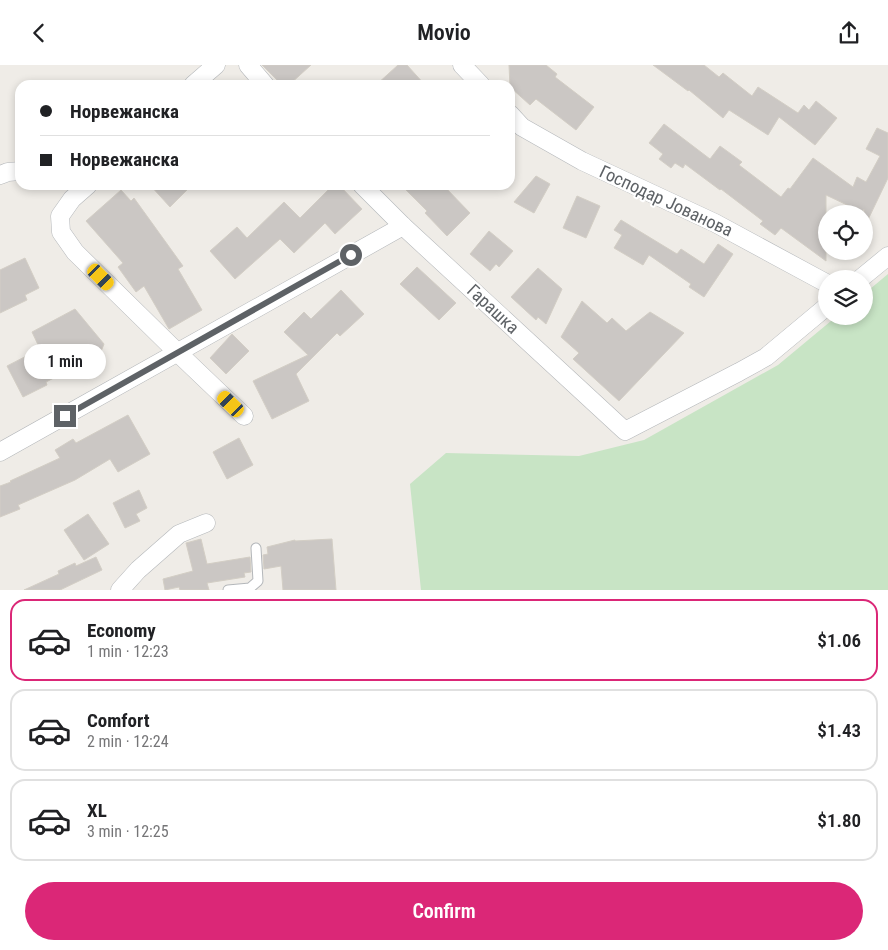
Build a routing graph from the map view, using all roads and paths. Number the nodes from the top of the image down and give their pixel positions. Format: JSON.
{"nodes":[{"id":1,"x":216,"y":65,"type":"edge"},
{"id":2,"x":248,"y":65,"type":"edge"},
{"id":3,"x":462,"y":65,"type":"edge"},
{"id":4,"x":199,"y":80,"type":"edge"},
{"id":5,"x":261,"y":80,"type":"edge"},
{"id":6,"x":476,"y":80,"type":"edge"},
{"id":7,"x":515,"y":119,"type":"edge"},
{"id":8,"x":15,"y":171,"type":"edge"},
{"id":9,"x":0,"y":175,"type":"edge"},
{"id":10,"x":82,"y":190,"type":"edge"},
{"id":11,"x":367,"y":190,"type":"edge"},
{"id":12,"x":403,"y":226,"type":"junction"},
{"id":13,"x":888,"y":256,"type":"edge"},
{"id":14,"x":871,"y":270,"type":"edge"},
{"id":15,"x":818,"y":279,"type":"edge"},
{"id":16,"x":818,"y":314,"type":"edge"},
{"id":17,"x":178,"y":353,"type":"junction"},
{"id":18,"x":244,"y":416,"type":"dead end"},
{"id":19,"x":0,"y":453,"type":"edge"},
{"id":20,"x":206,"y":523,"type":"dead end"},
{"id":21,"x":256,"y":548,"type":"dead end"},
{"id":22,"x":120,"y":590,"type":"edge"},
{"id":23,"x":228,"y":590,"type":"edge"}],
"edges":[{"from":1,"to":4,"type":"street"},
{"from":2,"to":5,"type":"street"},
{"from":3,"to":6,"type":"street"},
{"from":7,"to":15,"type":"street","name":"Господар Јованова"},
{"from":8,"to":9,"type":"street"},
{"from":10,"to":17,"type":"street"},
{"from":11,"to":12,"type":"street","name":"Гарашка"},
{"from":12,"to":16,"type":"street","name":"Гарашка"},
{"from":12,"to":17,"type":"street"},
{"from":13,"to":14,"type":"street"},
{"from":17,"to":18,"type":"street"},
{"from":17,"to":19,"type":"street"},
{"from":20,"to":22,"type":"street"},
{"from":21,"to":23,"type":"lane"}]}
